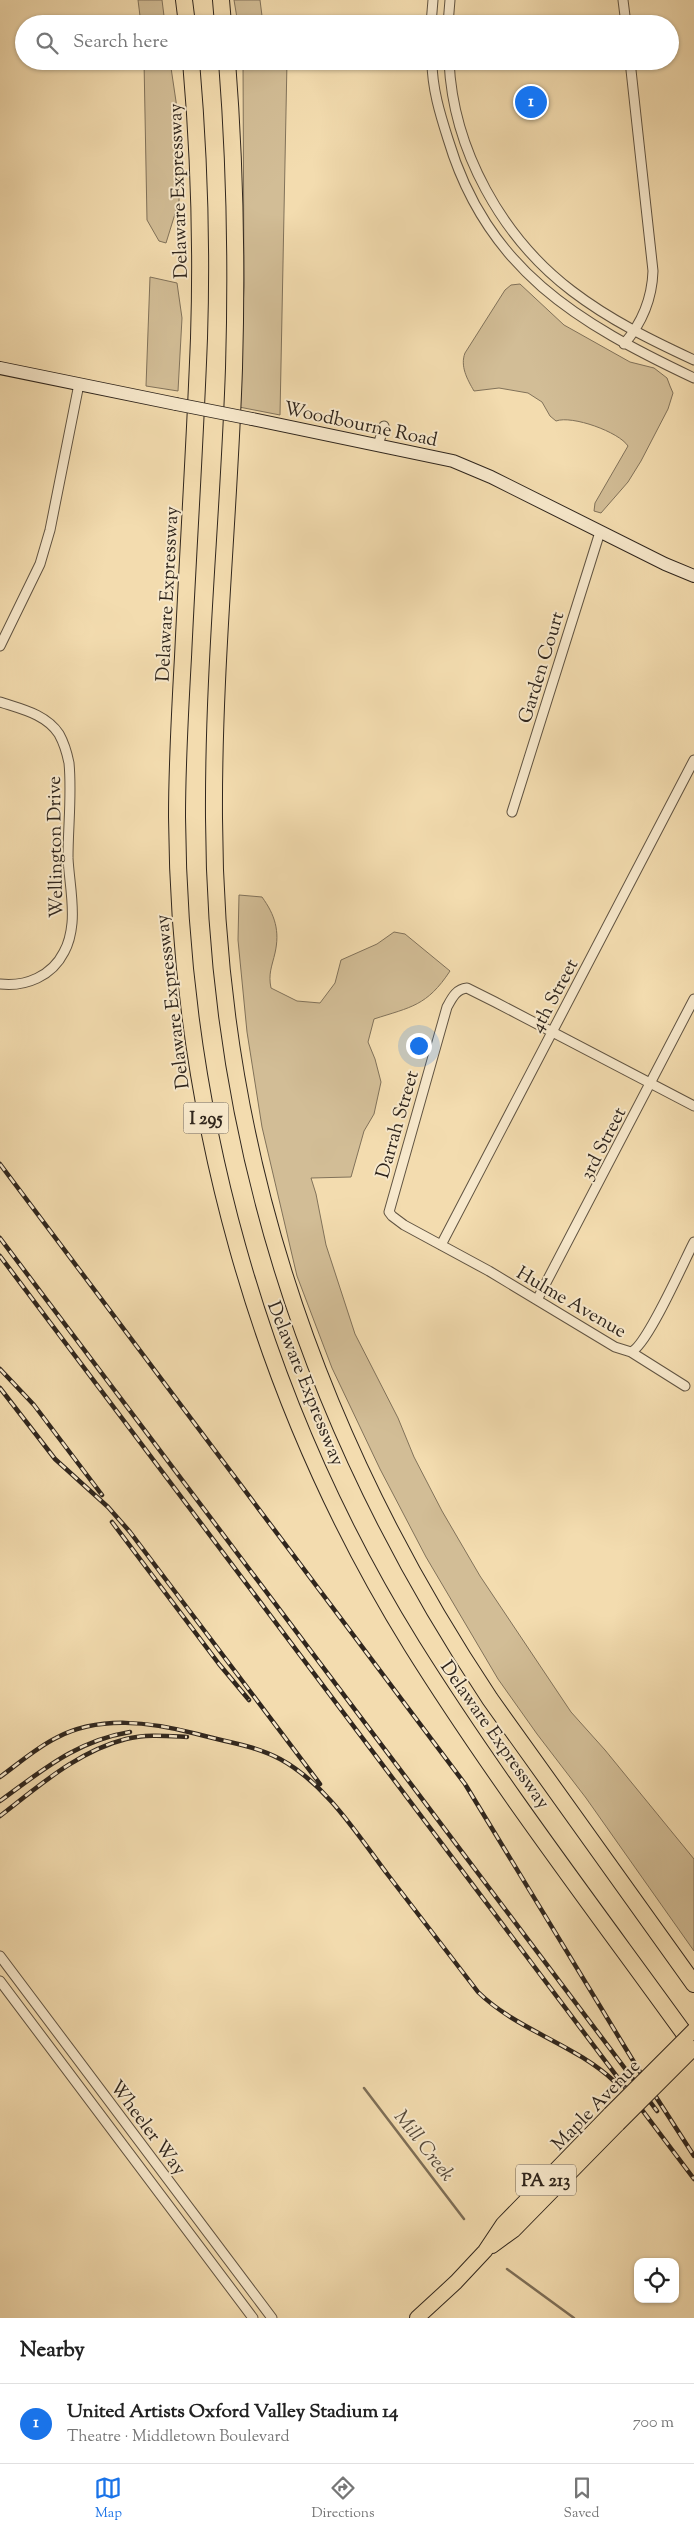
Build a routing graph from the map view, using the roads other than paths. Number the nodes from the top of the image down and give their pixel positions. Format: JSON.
{"nodes":[{"id":1,"x":184,"y":0,"type":"edge"},
{"id":2,"x":221,"y":0,"type":"edge"},
{"id":3,"x":433,"y":0,"type":"edge"},
{"id":4,"x":450,"y":0,"type":"edge"},
{"id":5,"x":624,"y":0,"type":"edge"},
{"id":6,"x":186,"y":15,"type":"edge"},
{"id":7,"x":222,"y":15,"type":"edge"},
{"id":8,"x":432,"y":15,"type":"edge"},
{"id":9,"x":449,"y":15,"type":"edge"},
{"id":10,"x":625,"y":15,"type":"edge"},
{"id":11,"x":192,"y":70,"type":"edge"},
{"id":12,"x":227,"y":70,"type":"edge"},
{"id":13,"x":433,"y":70,"type":"edge"},
{"id":14,"x":450,"y":70,"type":"edge"},
{"id":15,"x":631,"y":70,"type":"edge"},
{"id":16,"x":635,"y":331,"type":"junction"},
{"id":17,"x":624,"y":344,"type":"junction"},
{"id":18,"x":694,"y":360,"type":"edge"},
{"id":19,"x":0,"y":368,"type":"edge"},
{"id":20,"x":694,"y":378,"type":"edge"},
{"id":21,"x":80,"y":384,"type":"junction"},
{"id":22,"x":384,"y":426,"type":"dead end"},
{"id":23,"x":378,"y":445,"type":"junction"},
{"id":24,"x":600,"y":532,"type":"junction"},
{"id":25,"x":694,"y":576,"type":"edge"},
{"id":26,"x":0,"y":646,"type":"edge"},
{"id":27,"x":0,"y":702,"type":"edge"},
{"id":28,"x":694,"y":760,"type":"edge"},
{"id":29,"x":512,"y":812,"type":"dead end"},
{"id":30,"x":0,"y":984,"type":"edge"},
{"id":31,"x":694,"y":999,"type":"edge"},
{"id":32,"x":553,"y":1032,"type":"junction"},
{"id":33,"x":650,"y":1083,"type":"junction"},
{"id":34,"x":694,"y":1106,"type":"edge"},
{"id":35,"x":694,"y":1242,"type":"edge"},
{"id":36,"x":441,"y":1245,"type":"junction"},
{"id":37,"x":538,"y":1300,"type":"junction"},
{"id":38,"x":630,"y":1352,"type":"junction"},
{"id":39,"x":685,"y":1386,"type":"dead end"},
{"id":40,"x":0,"y":1956,"type":"edge"},
{"id":41,"x":0,"y":1981,"type":"edge"},
{"id":42,"x":694,"y":1984,"type":"edge"},
{"id":43,"x":694,"y":2030,"type":"edge"},
{"id":44,"x":694,"y":2048,"type":"edge"},
{"id":45,"x":614,"y":2119,"type":"junction"},
{"id":46,"x":253,"y":2318,"type":"edge"},
{"id":47,"x":272,"y":2318,"type":"edge"},
{"id":48,"x":417,"y":2318,"type":"edge"}],
"edges":[{"from":1,"to":6,"type":"highway"},
{"from":2,"to":7,"type":"highway"},
{"from":3,"to":8,"type":"street"},
{"from":4,"to":9,"type":"street"},
{"from":5,"to":10,"type":"street"},
{"from":11,"to":44,"type":"highway","name":"Delaware Expressway","number":"I 295"},
{"from":12,"to":42,"type":"highway","name":"Delaware Expressway","number":"I 295"},
{"from":13,"to":17,"type":"street"},
{"from":14,"to":16,"type":"street"},
{"from":15,"to":16,"type":"street"},
{"from":16,"to":17,"type":"street"},
{"from":16,"to":18,"type":"street"},
{"from":17,"to":20,"type":"street"},
{"from":19,"to":21,"type":"main road","name":"Woodbourne Road"},
{"from":21,"to":23,"type":"main road","name":"Woodbourne Road","bridge":true},
{"from":21,"to":26,"type":"street"},
{"from":22,"to":23,"type":"street"},
{"from":23,"to":24,"type":"main road","name":"Woodbourne Road"},
{"from":24,"to":25,"type":"main road","name":"Woodbourne Road"},
{"from":24,"to":29,"type":"street","name":"Garden Court"},
{"from":27,"to":30,"type":"street","name":"Wellington Drive"},
{"from":28,"to":32,"type":"street","name":"4th Street"},
{"from":31,"to":33,"type":"street","name":"3rd Street"},
{"from":32,"to":33,"type":"street"},
{"from":32,"to":36,"type":"street","name":"4th Street"},
{"from":32,"to":36,"type":"street","name":"Darrah Street"},
{"from":33,"to":34,"type":"street"},
{"from":33,"to":37,"type":"street","name":"3rd Street"},
{"from":35,"to":38,"type":"street"},
{"from":36,"to":37,"type":"street","name":"Hulme Avenue"},
{"from":37,"to":38,"type":"street","name":"Hulme Avenue"},
{"from":38,"to":39,"type":"street","name":"Hulme Avenue"},
{"from":40,"to":47,"type":"street","name":"Wheeler Way"},
{"from":41,"to":46,"type":"street","name":"Wheeler Way"},
{"from":43,"to":45,"type":"main road","name":"Maple Avenue","number":"PA 213","bridge":true},
{"from":44,"to":45,"type":"main road","name":"Maple Avenue","number":"PA 213","bridge":true},
{"from":45,"to":48,"type":"main road","name":"Maple Avenue","number":"PA 213"}]}
